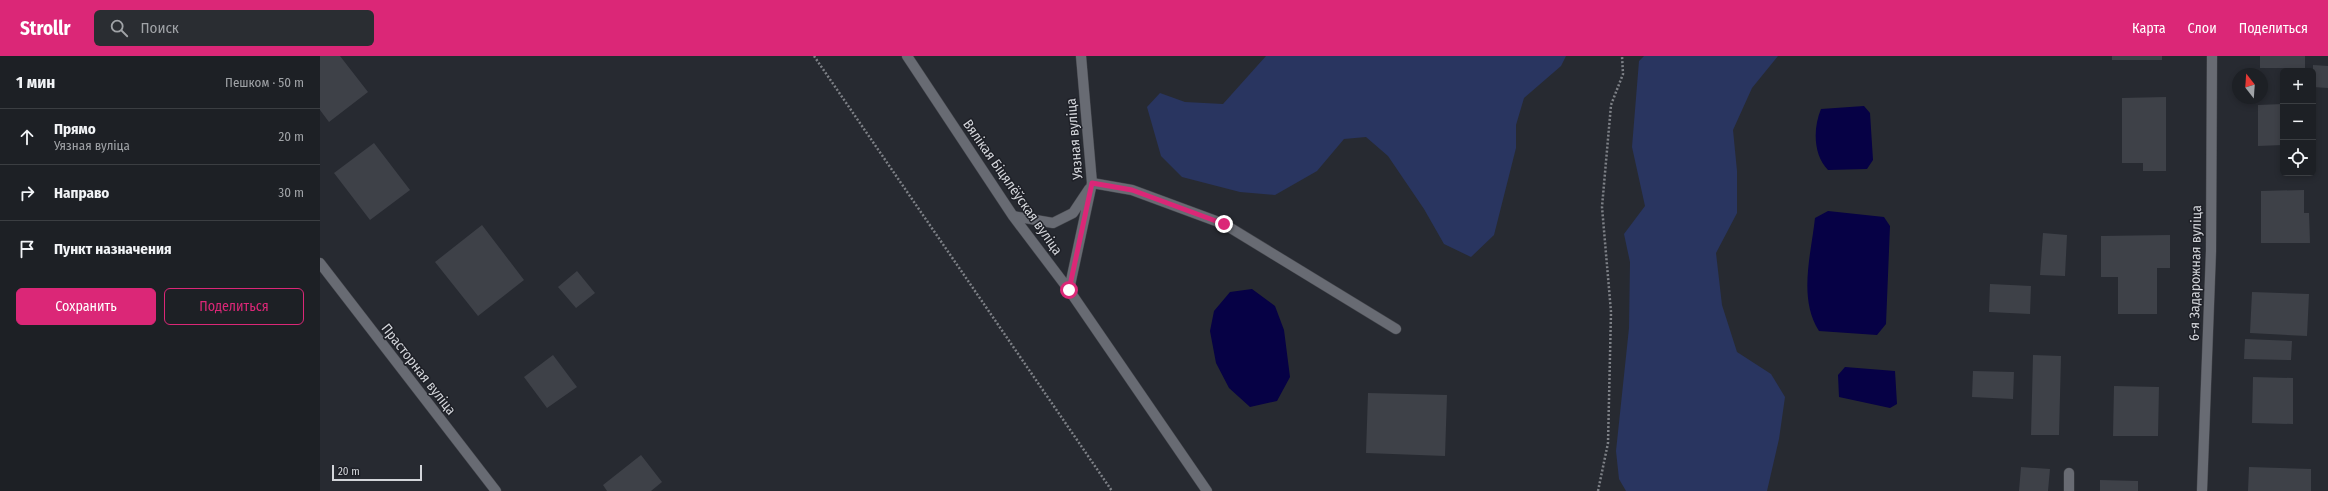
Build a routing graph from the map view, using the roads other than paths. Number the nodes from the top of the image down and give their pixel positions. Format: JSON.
{"nodes":[{"id":1,"x":907,"y":56,"type":"edge"},
{"id":2,"x":1081,"y":56,"type":"edge"},
{"id":3,"x":2212,"y":56,"type":"edge"},
{"id":4,"x":1092,"y":183,"type":"junction"},
{"id":5,"x":1013,"y":216,"type":"junction"},
{"id":6,"x":320,"y":263,"type":"edge"},
{"id":7,"x":1069,"y":290,"type":"junction"},
{"id":8,"x":1396,"y":329,"type":"dead end"},
{"id":9,"x":2069,"y":473,"type":"dead end"},
{"id":10,"x":496,"y":491,"type":"edge"},
{"id":11,"x":1207,"y":491,"type":"edge"},
{"id":12,"x":2069,"y":491,"type":"edge"},
{"id":13,"x":2202,"y":491,"type":"edge"}],
"edges":[{"from":1,"to":5,"type":"street","name":"Вялікая Біцялёўская вуліца"},
{"from":2,"to":4,"type":"street","name":"Уязная вуліца"},
{"from":3,"to":13,"type":"street","name":"6-я Задарожная вуліца"},
{"from":4,"to":5,"type":"street"},
{"from":4,"to":7,"type":"street","name":"Уязная вуліца"},
{"from":4,"to":8,"type":"street"},
{"from":5,"to":7,"type":"street","name":"Вялікая Біцялёўская вуліца"},
{"from":6,"to":10,"type":"street","name":"Прасторная вуліца"},
{"from":7,"to":11,"type":"street","name":"Вялікая Біцялёўская вуліца"},
{"from":9,"to":12,"type":"street"}]}
